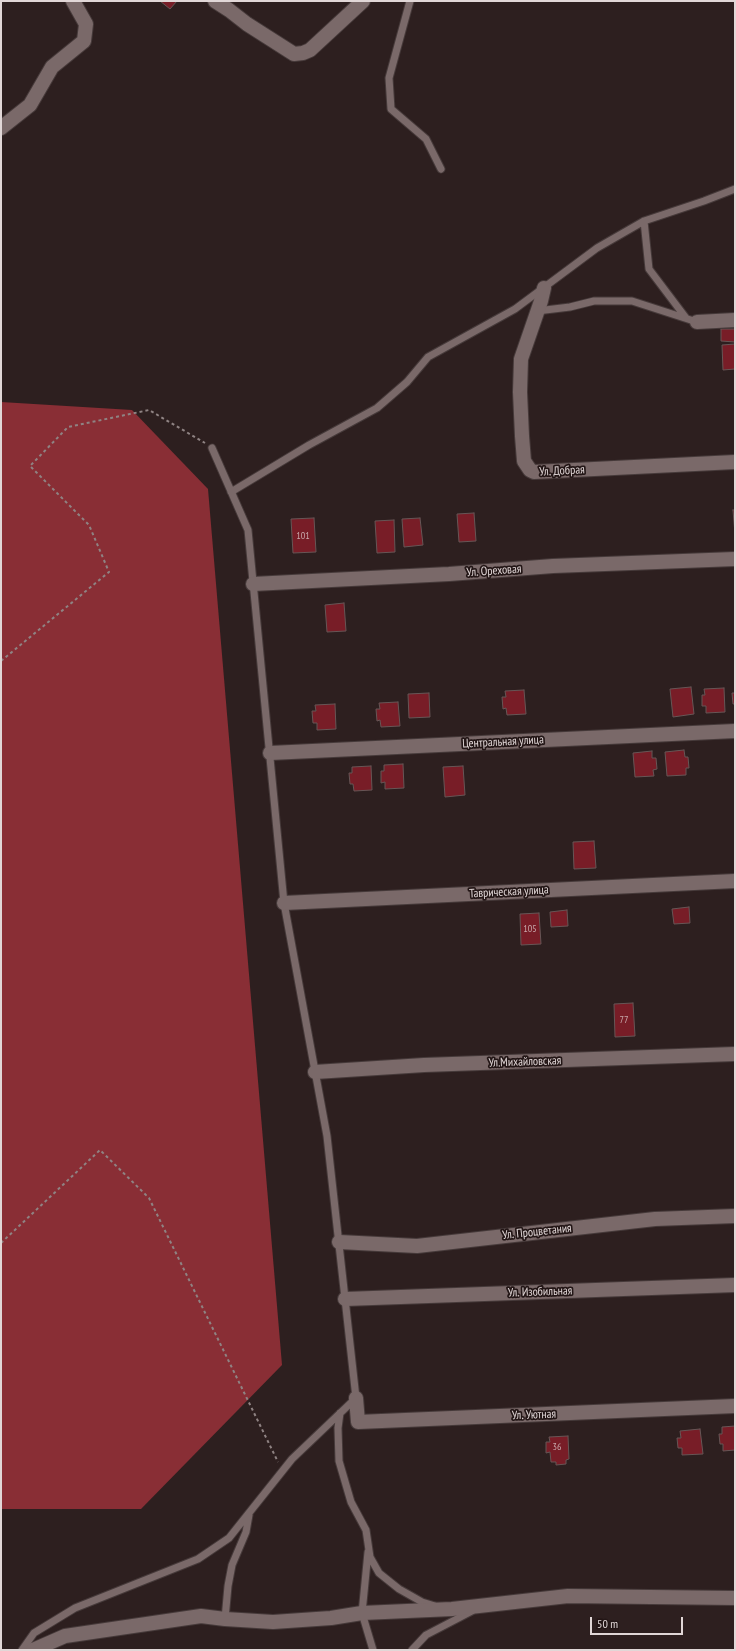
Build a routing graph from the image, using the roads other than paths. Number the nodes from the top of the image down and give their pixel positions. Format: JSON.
{"nodes":[{"id":1,"x":73,"y":1,"type":"edge"},
{"id":2,"x":215,"y":1,"type":"edge"},
{"id":3,"x":363,"y":1,"type":"edge"},
{"id":4,"x":410,"y":1,"type":"edge"},
{"id":5,"x":1,"y":128,"type":"edge"},
{"id":6,"x":441,"y":169,"type":"dead end"},
{"id":7,"x":735,"y":189,"type":"edge"},
{"id":8,"x":644,"y":221,"type":"junction"},
{"id":9,"x":544,"y":288,"type":"junction"},
{"id":10,"x":537,"y":312,"type":"junction"},
{"id":11,"x":692,"y":320,"type":"junction"},
{"id":12,"x":735,"y":320,"type":"edge"},
{"id":13,"x":212,"y":448,"type":"road end"},
{"id":14,"x":735,"y":462,"type":"edge"},
{"id":15,"x":232,"y":492,"type":"junction"},
{"id":16,"x":735,"y":559,"type":"edge"},
{"id":17,"x":253,"y":584,"type":"junction"},
{"id":18,"x":735,"y":730,"type":"edge"},
{"id":19,"x":270,"y":753,"type":"junction"},
{"id":20,"x":735,"y":882,"type":"edge"},
{"id":21,"x":284,"y":903,"type":"junction"},
{"id":22,"x":735,"y":1054,"type":"edge"},
{"id":23,"x":315,"y":1072,"type":"junction"},
{"id":24,"x":735,"y":1216,"type":"edge"},
{"id":25,"x":339,"y":1242,"type":"junction"},
{"id":26,"x":735,"y":1285,"type":"edge"},
{"id":27,"x":345,"y":1299,"type":"junction"},
{"id":28,"x":356,"y":1398,"type":"junction"},
{"id":29,"x":735,"y":1406,"type":"edge"},
{"id":30,"x":340,"y":1413,"type":"junction"},
{"id":31,"x":249,"y":1514,"type":"junction"},
{"id":32,"x":368,"y":1548,"type":"junction"},
{"id":33,"x":735,"y":1598,"type":"edge"},
{"id":34,"x":482,"y":1605,"type":"junction"},
{"id":35,"x":447,"y":1609,"type":"junction"},
{"id":36,"x":362,"y":1613,"type":"junction"},
{"id":37,"x":225,"y":1620,"type":"junction"},
{"id":38,"x":22,"y":1650,"type":"edge"},
{"id":39,"x":33,"y":1650,"type":"edge"},
{"id":40,"x":373,"y":1650,"type":"edge"},
{"id":41,"x":412,"y":1650,"type":"edge"}],
"edges":[{"from":1,"to":5,"type":"street"},
{"from":2,"to":3,"type":"street"},
{"from":4,"to":6,"type":"lane"},
{"from":7,"to":8,"type":"lane"},
{"from":8,"to":9,"type":"lane"},
{"from":8,"to":11,"type":"lane"},
{"from":9,"to":10,"type":"street","name":"Ул. Добрая"},
{"from":9,"to":15,"type":"lane"},
{"from":10,"to":11,"type":"lane"},
{"from":10,"to":14,"type":"street","name":"Ул. Добрая"},
{"from":11,"to":12,"type":"street"},
{"from":13,"to":15,"type":"lane"},
{"from":15,"to":17,"type":"lane"},
{"from":16,"to":17,"type":"street","name":"Ул. Ореховая"},
{"from":17,"to":19,"type":"lane"},
{"from":18,"to":19,"type":"street","name":"Центральная улица"},
{"from":19,"to":21,"type":"lane"},
{"from":20,"to":21,"type":"street","name":"Таврическая улица"},
{"from":21,"to":23,"type":"lane"},
{"from":22,"to":23,"type":"street","name":"Ул.Михайловская"},
{"from":23,"to":25,"type":"lane"},
{"from":24,"to":25,"type":"street","name":"Ул. Процветания"},
{"from":25,"to":27,"type":"lane"},
{"from":26,"to":27,"type":"street","name":"Ул. Изобильная"},
{"from":27,"to":28,"type":"lane"},
{"from":28,"to":29,"type":"street","name":"Ул. Уютная"},
{"from":28,"to":30,"type":"lane"},
{"from":30,"to":31,"type":"lane"},
{"from":30,"to":32,"type":"lane"},
{"from":31,"to":37,"type":"lane"},
{"from":31,"to":38,"type":"lane"},
{"from":32,"to":35,"type":"lane"},
{"from":32,"to":36,"type":"lane"},
{"from":33,"to":34,"type":"street"},
{"from":34,"to":35,"type":"street"},
{"from":34,"to":41,"type":"lane"},
{"from":35,"to":36,"type":"street"},
{"from":36,"to":37,"type":"street"},
{"from":36,"to":40,"type":"lane"},
{"from":37,"to":39,"type":"street"}]}
